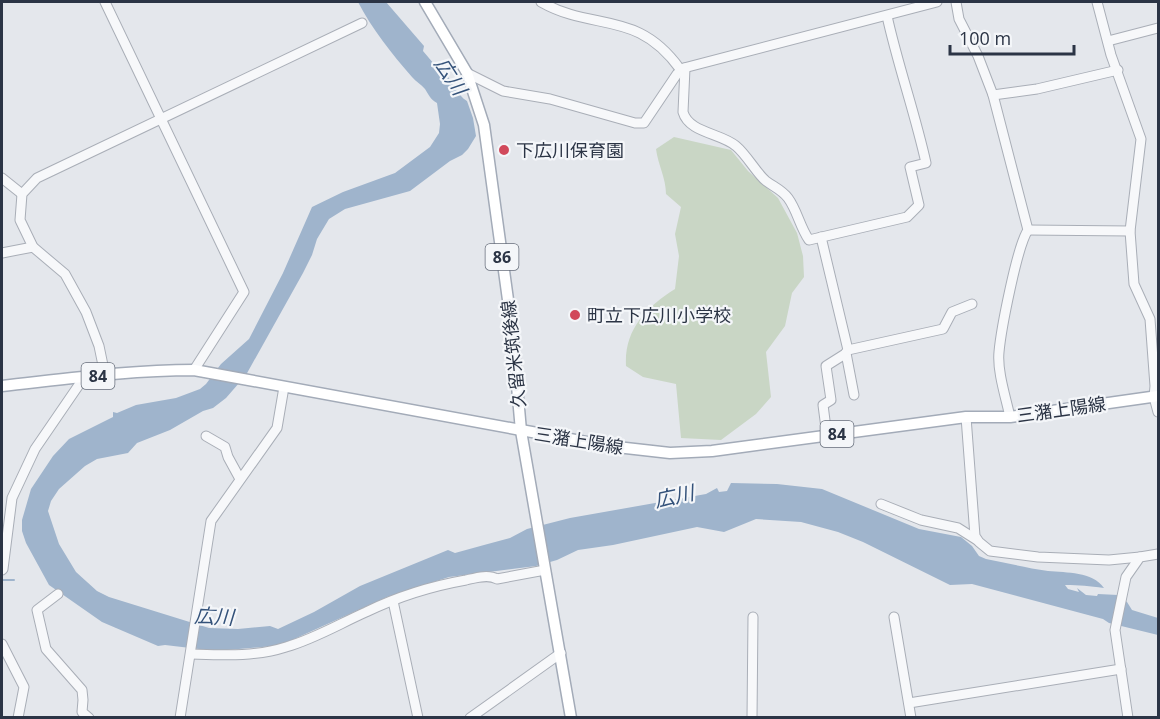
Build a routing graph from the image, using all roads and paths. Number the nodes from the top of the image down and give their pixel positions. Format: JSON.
{"nodes":[{"id":1,"x":105,"y":2,"type":"edge"},
{"id":2,"x":425,"y":2,"type":"edge"},
{"id":3,"x":541,"y":2,"type":"edge"},
{"id":4,"x":937,"y":2,"type":"edge"},
{"id":5,"x":956,"y":2,"type":"edge"},
{"id":6,"x":1097,"y":2,"type":"edge"},
{"id":7,"x":887,"y":16,"type":"junction"},
{"id":8,"x":362,"y":23,"type":"dead end"},
{"id":9,"x":1158,"y":28,"type":"edge"},
{"id":10,"x":1108,"y":41,"type":"junction"},
{"id":11,"x":1118,"y":70,"type":"junction"},
{"id":12,"x":681,"y":71,"type":"junction"},
{"id":13,"x":468,"y":73,"type":"junction"},
{"id":14,"x":993,"y":95,"type":"junction"},
{"id":15,"x":162,"y":118,"type":"junction"},
{"id":16,"x":2,"y":178,"type":"edge"},
{"id":17,"x":21,"y":194,"type":"junction"},
{"id":18,"x":1028,"y":230,"type":"junction"},
{"id":19,"x":1130,"y":231,"type":"junction"},
{"id":20,"x":821,"y":237,"type":"junction"},
{"id":21,"x":33,"y":246,"type":"junction"},
{"id":22,"x":2,"y":253,"type":"edge"},
{"id":23,"x":972,"y":304,"type":"dead end"},
{"id":24,"x":847,"y":351,"type":"junction"},
{"id":25,"x":199,"y":370,"type":"junction"},
{"id":26,"x":105,"y":375,"type":"junction"},
{"id":27,"x":86,"y":376,"type":"junction"},
{"id":28,"x":2,"y":386,"type":"edge"},
{"id":29,"x":284,"y":387,"type":"junction"},
{"id":30,"x":854,"y":395,"type":"dead end"},
{"id":31,"x":1156,"y":396,"type":"edge"},
{"id":32,"x":1158,"y":412,"type":"edge"},
{"id":33,"x":966,"y":417,"type":"junction"},
{"id":34,"x":1010,"y":417,"type":"junction"},
{"id":35,"x":521,"y":430,"type":"junction"},
{"id":36,"x":206,"y":436,"type":"dead end"},
{"id":37,"x":827,"y":436,"type":"junction"},
{"id":38,"x":240,"y":479,"type":"junction"},
{"id":39,"x":880,"y":504,"type":"dead end"},
{"id":40,"x":977,"y":540,"type":"junction"},
{"id":41,"x":1158,"y":554,"type":"edge"},
{"id":42,"x":1140,"y":558,"type":"junction"},
{"id":43,"x":545,"y":568,"type":"junction"},
{"id":44,"x":2,"y":570,"type":"edge"},
{"id":45,"x":58,"y":594,"type":"dead end"},
{"id":46,"x":393,"y":601,"type":"junction"},
{"id":47,"x":753,"y":616,"type":"dead end"},
{"id":48,"x":894,"y":617,"type":"dead end"},
{"id":49,"x":2,"y":644,"type":"edge"},
{"id":50,"x":191,"y":652,"type":"junction"},
{"id":51,"x":561,"y":653,"type":"junction"},
{"id":52,"x":1121,"y":669,"type":"junction"},
{"id":53,"x":909,"y":703,"type":"junction"},
{"id":54,"x":18,"y":717,"type":"edge"},
{"id":55,"x":88,"y":717,"type":"edge"},
{"id":56,"x":180,"y":717,"type":"edge"},
{"id":57,"x":418,"y":717,"type":"edge"},
{"id":58,"x":470,"y":717,"type":"edge"},
{"id":59,"x":571,"y":717,"type":"edge"},
{"id":60,"x":752,"y":717,"type":"edge"},
{"id":61,"x":912,"y":717,"type":"edge"},
{"id":62,"x":1128,"y":717,"type":"edge"}],
"edges":[{"from":1,"to":15,"type":"street"},
{"from":2,"to":13,"type":"main road","name":"久留米筑後線","number":"86"},
{"from":3,"to":12,"type":"street"},
{"from":4,"to":7,"type":"street"},
{"from":5,"to":14,"type":"street"},
{"from":6,"to":10,"type":"street"},
{"from":7,"to":12,"type":"street"},
{"from":7,"to":20,"type":"street"},
{"from":8,"to":15,"type":"street"},
{"from":9,"to":10,"type":"street"},
{"from":10,"to":11,"type":"street"},
{"from":11,"to":14,"type":"street"},
{"from":11,"to":19,"type":"street"},
{"from":12,"to":13,"type":"street"},
{"from":12,"to":20,"type":"street"},
{"from":13,"to":35,"type":"main road","name":"久留米筑後線","number":"86"},
{"from":14,"to":18,"type":"street"},
{"from":15,"to":17,"type":"street"},
{"from":15,"to":25,"type":"street"},
{"from":16,"to":17,"type":"street"},
{"from":17,"to":21,"type":"street"},
{"from":18,"to":19,"type":"street"},
{"from":18,"to":34,"type":"street"},
{"from":19,"to":31,"type":"street"},
{"from":20,"to":24,"type":"street"},
{"from":21,"to":22,"type":"street"},
{"from":21,"to":26,"type":"street"},
{"from":23,"to":24,"type":"street"},
{"from":24,"to":30,"type":"street"},
{"from":24,"to":37,"type":"street"},
{"from":25,"to":26,"type":"main road","name":"三潴上陽線","number":"84"},
{"from":25,"to":29,"type":"main road","name":"三潴上陽線","number":"84"},
{"from":26,"to":27,"type":"main road","name":"三潴上陽線","number":"84"},
{"from":27,"to":28,"type":"main road","name":"三潴上陽線","number":"84"},
{"from":27,"to":44,"type":"street"},
{"from":29,"to":35,"type":"main road","name":"三潴上陽線","number":"84"},
{"from":29,"to":38,"type":"street"},
{"from":31,"to":32,"type":"street"},
{"from":31,"to":34,"type":"main road","name":"三潴上陽線","number":"84"},
{"from":33,"to":34,"type":"main road","name":"三潴上陽線","number":"84"},
{"from":33,"to":37,"type":"main road","name":"三潴上陽線","number":"84"},
{"from":33,"to":40,"type":"street"},
{"from":35,"to":37,"type":"main road","name":"三潴上陽線","number":"84"},
{"from":35,"to":43,"type":"main road","name":"久留米筑後線","number":"86"},
{"from":36,"to":38,"type":"street"},
{"from":38,"to":50,"type":"street"},
{"from":39,"to":40,"type":"street"},
{"from":40,"to":42,"type":"street"},
{"from":41,"to":42,"type":"street"},
{"from":42,"to":52,"type":"street"},
{"from":43,"to":46,"type":"street"},
{"from":43,"to":51,"type":"main road","name":"久留米筑後線","number":"86"},
{"from":45,"to":55,"type":"street"},
{"from":46,"to":50,"type":"street"},
{"from":46,"to":57,"type":"street"},
{"from":47,"to":60,"type":"street"},
{"from":48,"to":53,"type":"street"},
{"from":49,"to":54,"type":"street"},
{"from":50,"to":56,"type":"street"},
{"from":51,"to":58,"type":"street"},
{"from":51,"to":59,"type":"main road","name":"久留米筑後線","number":"86"},
{"from":52,"to":53,"type":"street"},
{"from":52,"to":62,"type":"street"},
{"from":53,"to":61,"type":"street"}]}
